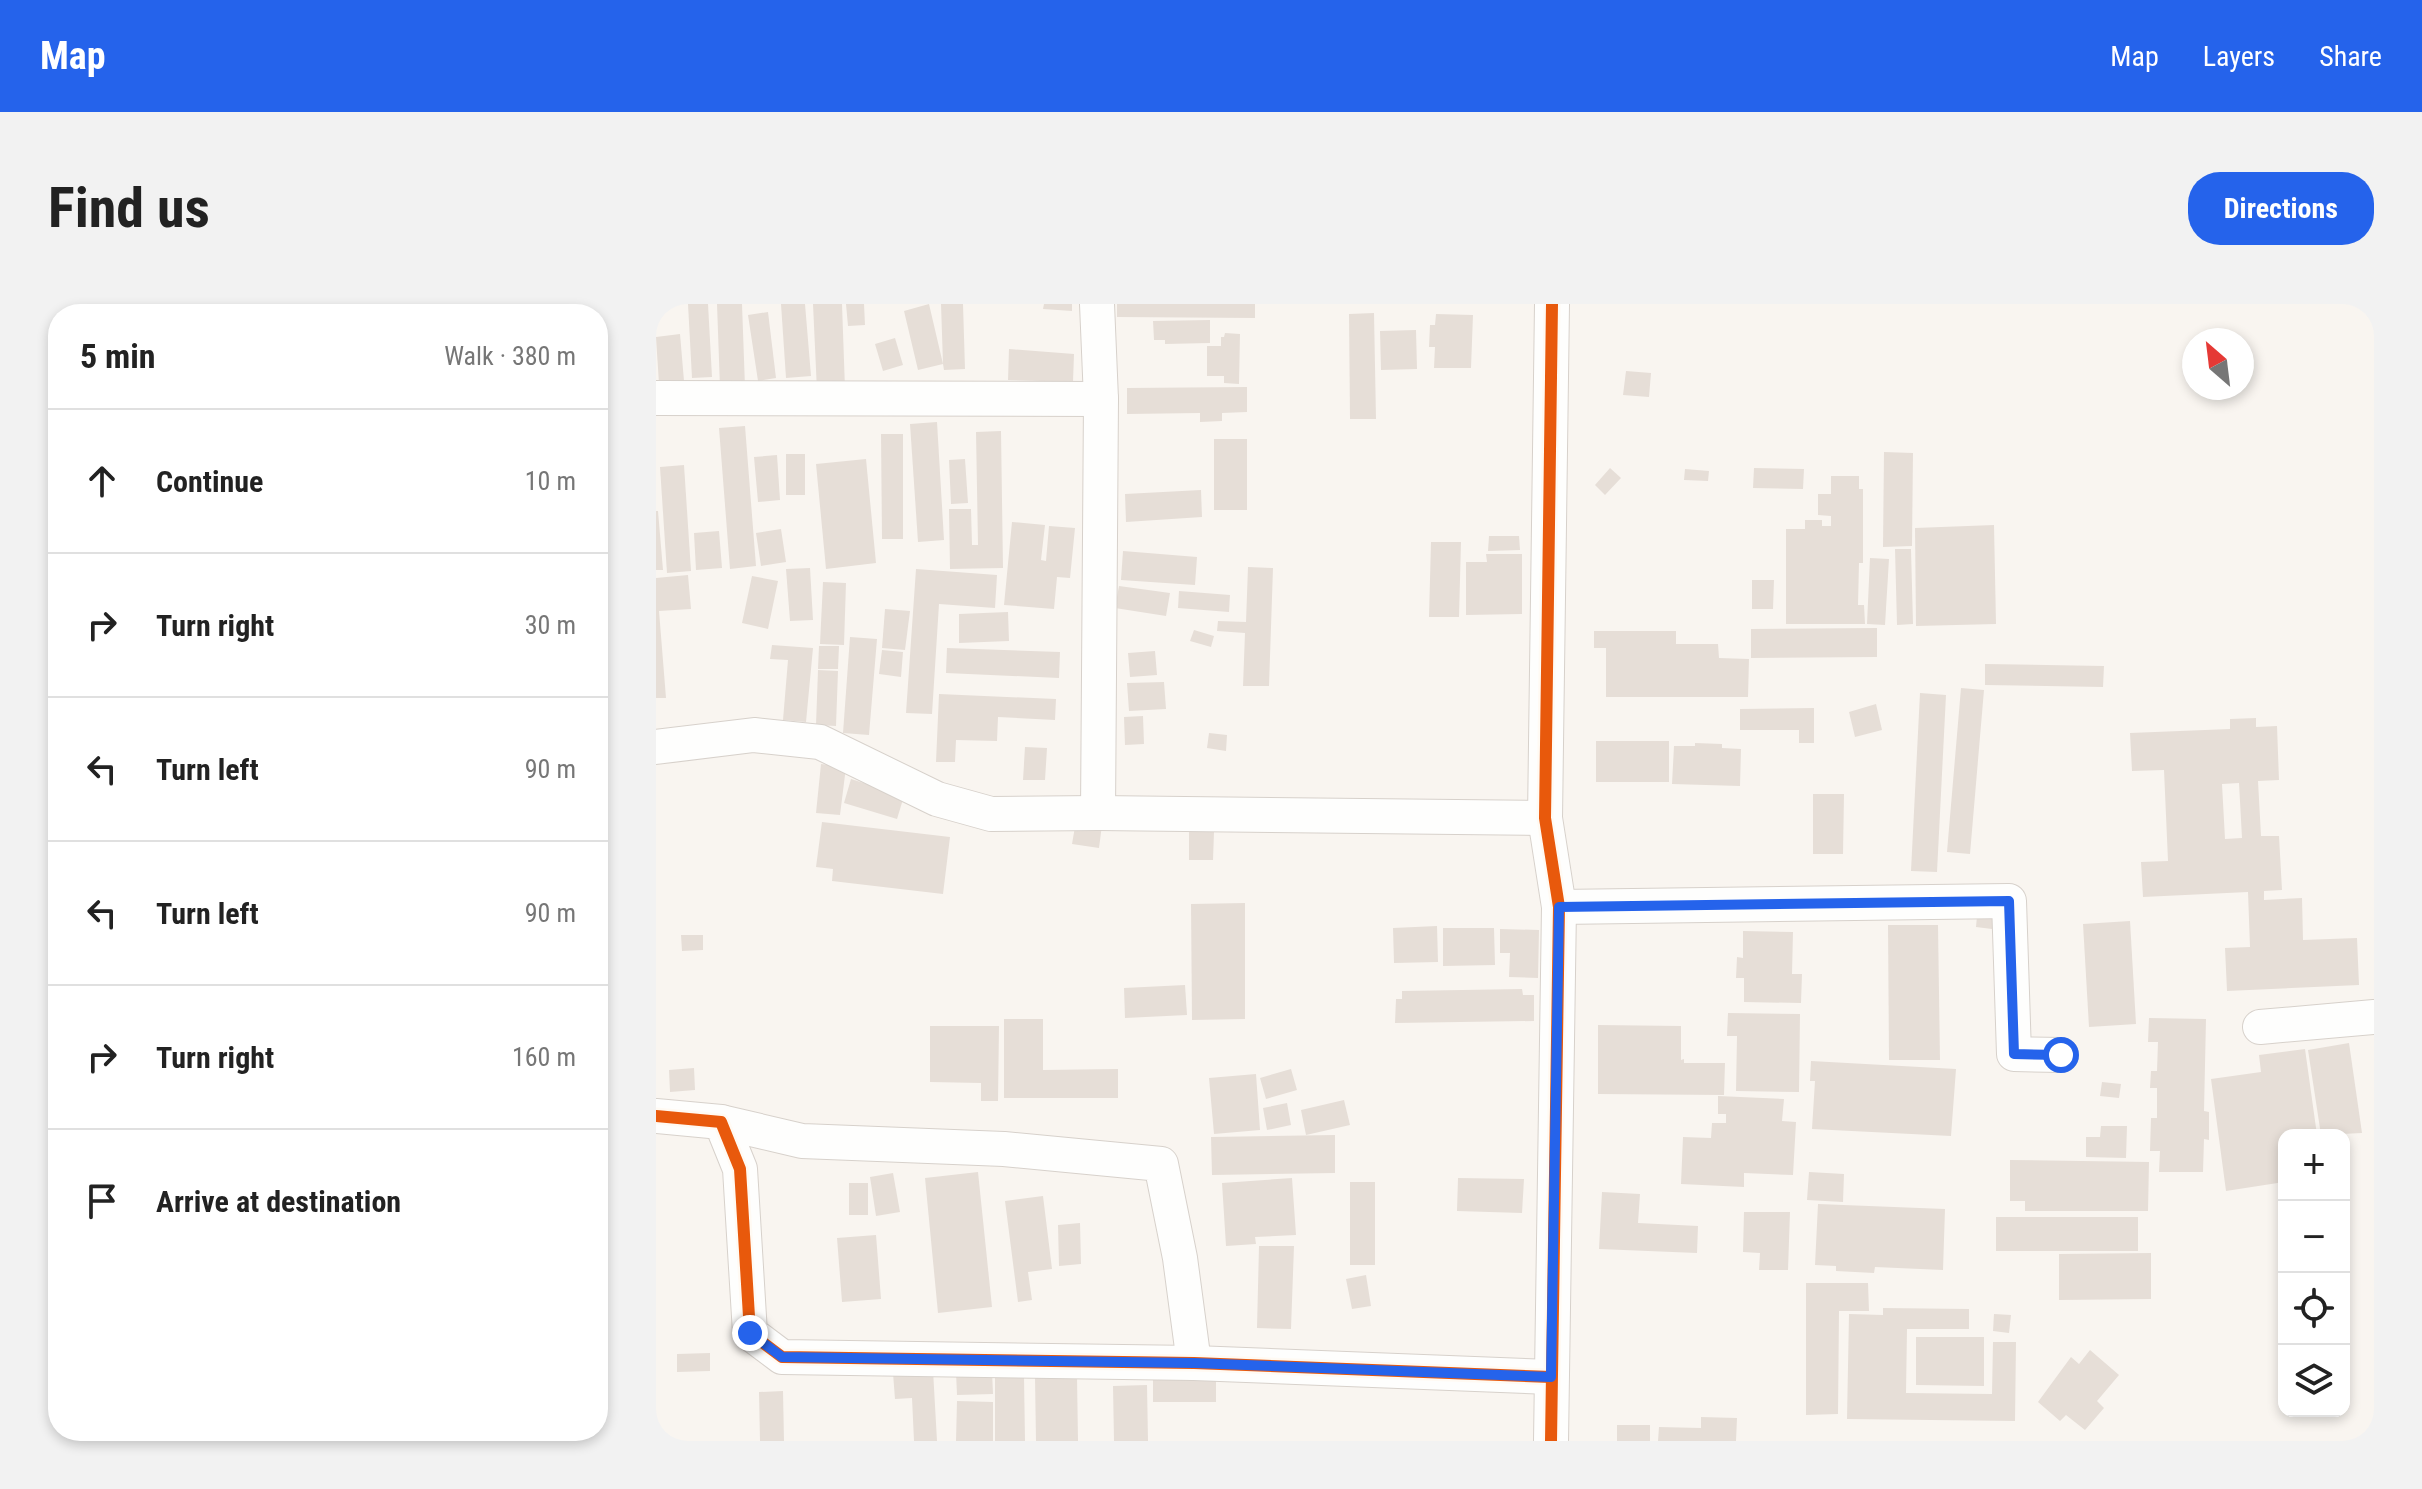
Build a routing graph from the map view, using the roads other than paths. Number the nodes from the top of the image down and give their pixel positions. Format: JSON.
{"nodes":[{"id":1,"x":1097,"y":304,"type":"edge"},
{"id":2,"x":1552,"y":304,"type":"edge"},
{"id":3,"x":656,"y":398,"type":"edge"},
{"id":4,"x":1101,"y":399,"type":"junction"},
{"id":5,"x":656,"y":747,"type":"edge"},
{"id":6,"x":1098,"y":813,"type":"junction"},
{"id":7,"x":1545,"y":818,"type":"junction"},
{"id":8,"x":1559,"y":907,"type":"junction"},
{"id":9,"x":2374,"y":1017,"type":"edge"},
{"id":10,"x":2260,"y":1027,"type":"dead end"},
{"id":11,"x":2061,"y":1055,"type":"dead end"},
{"id":12,"x":656,"y":1116,"type":"edge"},
{"id":13,"x":721,"y":1122,"type":"junction"},
{"id":14,"x":1194,"y":1363,"type":"junction"},
{"id":15,"x":1551,"y":1377,"type":"junction"},
{"id":16,"x":1551,"y":1441,"type":"edge"}],
"edges":[{"from":1,"to":4,"type":"street"},
{"from":2,"to":7,"type":"street"},
{"from":3,"to":4,"type":"street"},
{"from":4,"to":6,"type":"street"},
{"from":5,"to":6,"type":"street"},
{"from":6,"to":7,"type":"street"},
{"from":7,"to":8,"type":"street"},
{"from":8,"to":11,"type":"street"},
{"from":8,"to":15,"type":"street"},
{"from":9,"to":10,"type":"street"},
{"from":12,"to":13,"type":"street"},
{"from":13,"to":14,"type":"street"},
{"from":13,"to":14,"type":"street"},
{"from":14,"to":15,"type":"street"},
{"from":15,"to":16,"type":"street"}]}
